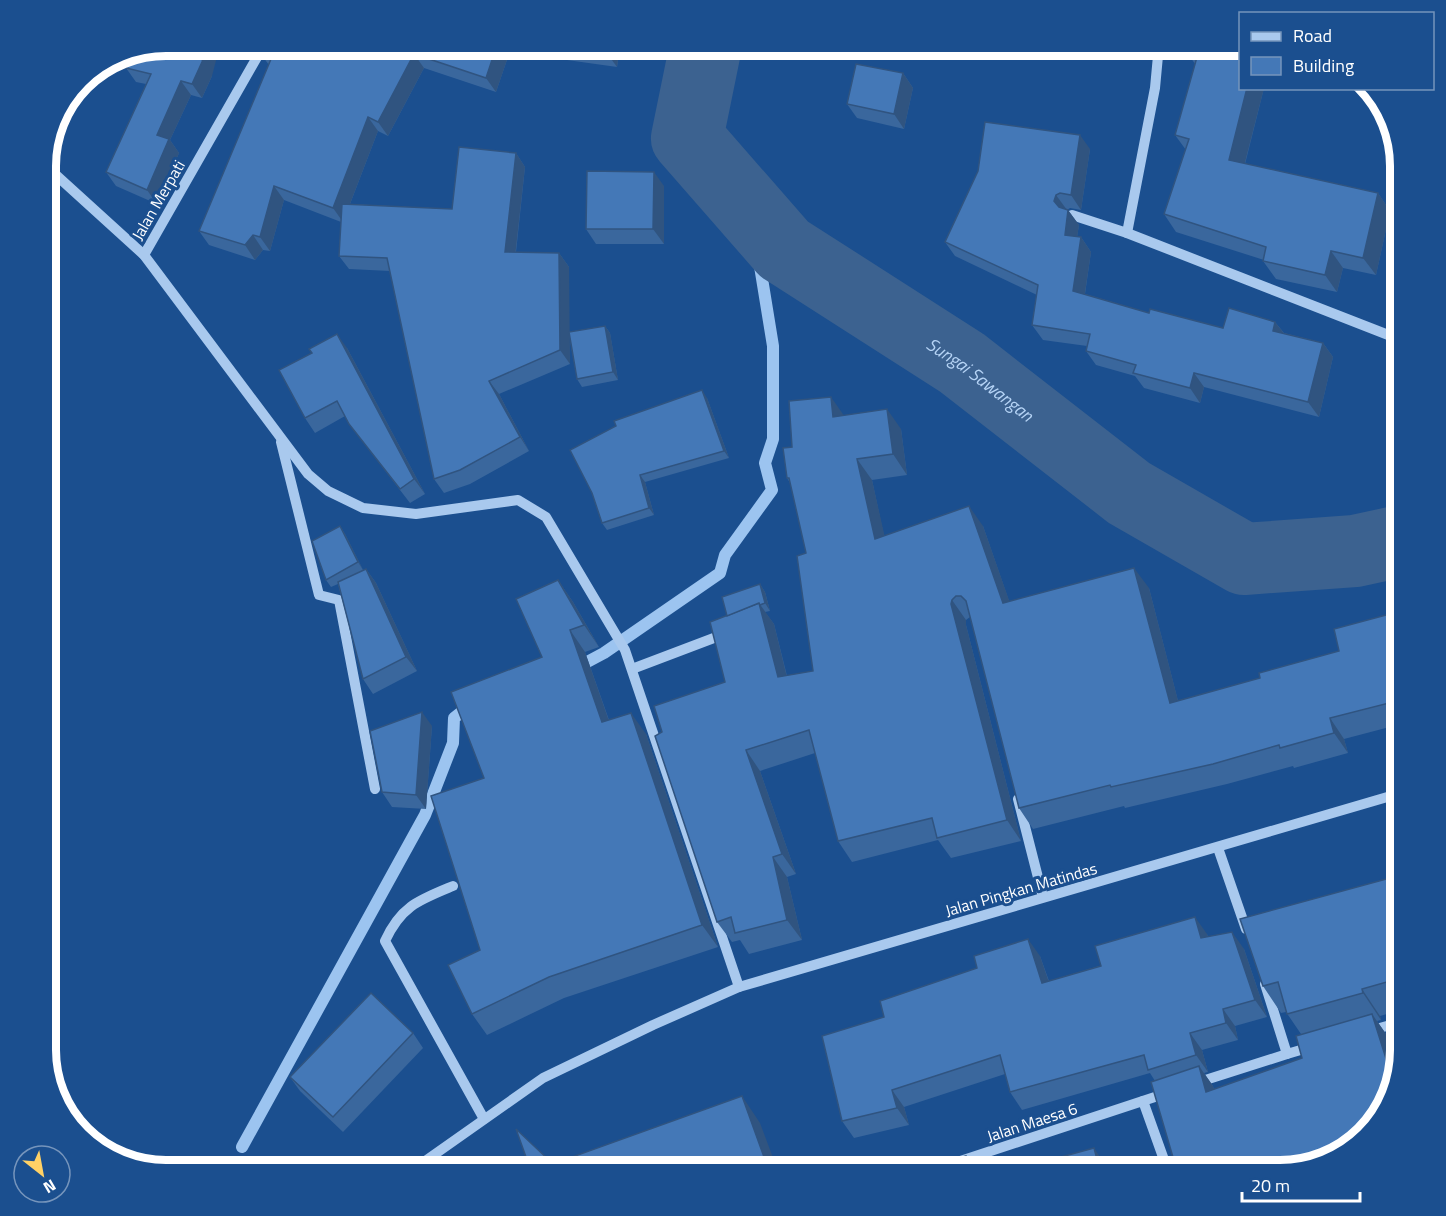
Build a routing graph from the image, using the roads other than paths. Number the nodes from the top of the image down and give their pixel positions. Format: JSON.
{"nodes":[{"id":1,"x":258,"y":56,"type":"edge"},
{"id":2,"x":1158,"y":56,"type":"edge"},
{"id":3,"x":56,"y":175,"type":"edge"},
{"id":4,"x":1072,"y":214,"type":"edge"},
{"id":5,"x":1127,"y":233,"type":"junction"},
{"id":6,"x":144,"y":255,"type":"junction"},
{"id":7,"x":1390,"y":337,"type":"edge"},
{"id":8,"x":280,"y":436,"type":"junction"},
{"id":9,"x":737,"y":630,"type":"edge"},
{"id":10,"x":632,"y":669,"type":"junction"},
{"id":11,"x":1014,"y":783,"type":"edge"},
{"id":12,"x":375,"y":789,"type":"edge"},
{"id":13,"x":1390,"y":796,"type":"edge"},
{"id":14,"x":1218,"y":848,"type":"junction"},
{"id":15,"x":453,"y":886,"type":"edge"},
{"id":16,"x":1043,"y":897,"type":"junction"},
{"id":17,"x":1249,"y":937,"type":"edge"},
{"id":18,"x":1260,"y":971,"type":"edge"},
{"id":19,"x":739,"y":987,"type":"junction"},
{"id":20,"x":1390,"y":1025,"type":"edge"},
{"id":21,"x":1355,"y":1035,"type":"edge"},
{"id":22,"x":1321,"y":1044,"type":"edge"},
{"id":23,"x":1287,"y":1054,"type":"junction"},
{"id":24,"x":1143,"y":1101,"type":"junction"},
{"id":25,"x":484,"y":1119,"type":"junction"},
{"id":26,"x":426,"y":1160,"type":"edge"},
{"id":27,"x":963,"y":1160,"type":"edge"},
{"id":28,"x":1164,"y":1160,"type":"edge"}],
"edges":[{"from":1,"to":6,"type":"street","name":"Jalan Merpati"},
{"from":2,"to":5,"type":"street"},
{"from":3,"to":6,"type":"street","name":"Jalan Merpati"},
{"from":4,"to":5,"type":"street"},
{"from":5,"to":7,"type":"street"},
{"from":6,"to":8,"type":"street"},
{"from":8,"to":10,"type":"street"},
{"from":8,"to":12,"type":"street"},
{"from":9,"to":10,"type":"street"},
{"from":10,"to":19,"type":"street"},
{"from":11,"to":16,"type":"street"},
{"from":13,"to":14,"type":"street","name":"Jalan Pingkan Matindas"},
{"from":14,"to":16,"type":"street","name":"Jalan Pingkan Matindas"},
{"from":14,"to":17,"type":"street"},
{"from":15,"to":25,"type":"street"},
{"from":16,"to":19,"type":"street","name":"Jalan Pingkan Matindas"},
{"from":18,"to":23,"type":"street"},
{"from":19,"to":25,"type":"street","name":"Jalan Pingkan Matindas"},
{"from":20,"to":21,"type":"street"},
{"from":22,"to":23,"type":"street","name":"Jalan Maesa 6"},
{"from":23,"to":24,"type":"street","name":"Jalan Maesa 6"},
{"from":24,"to":27,"type":"street","name":"Jalan Maesa 6"},
{"from":24,"to":28,"type":"street"},
{"from":25,"to":26,"type":"street","name":"Jalan Pingkan Matindas"}]}
